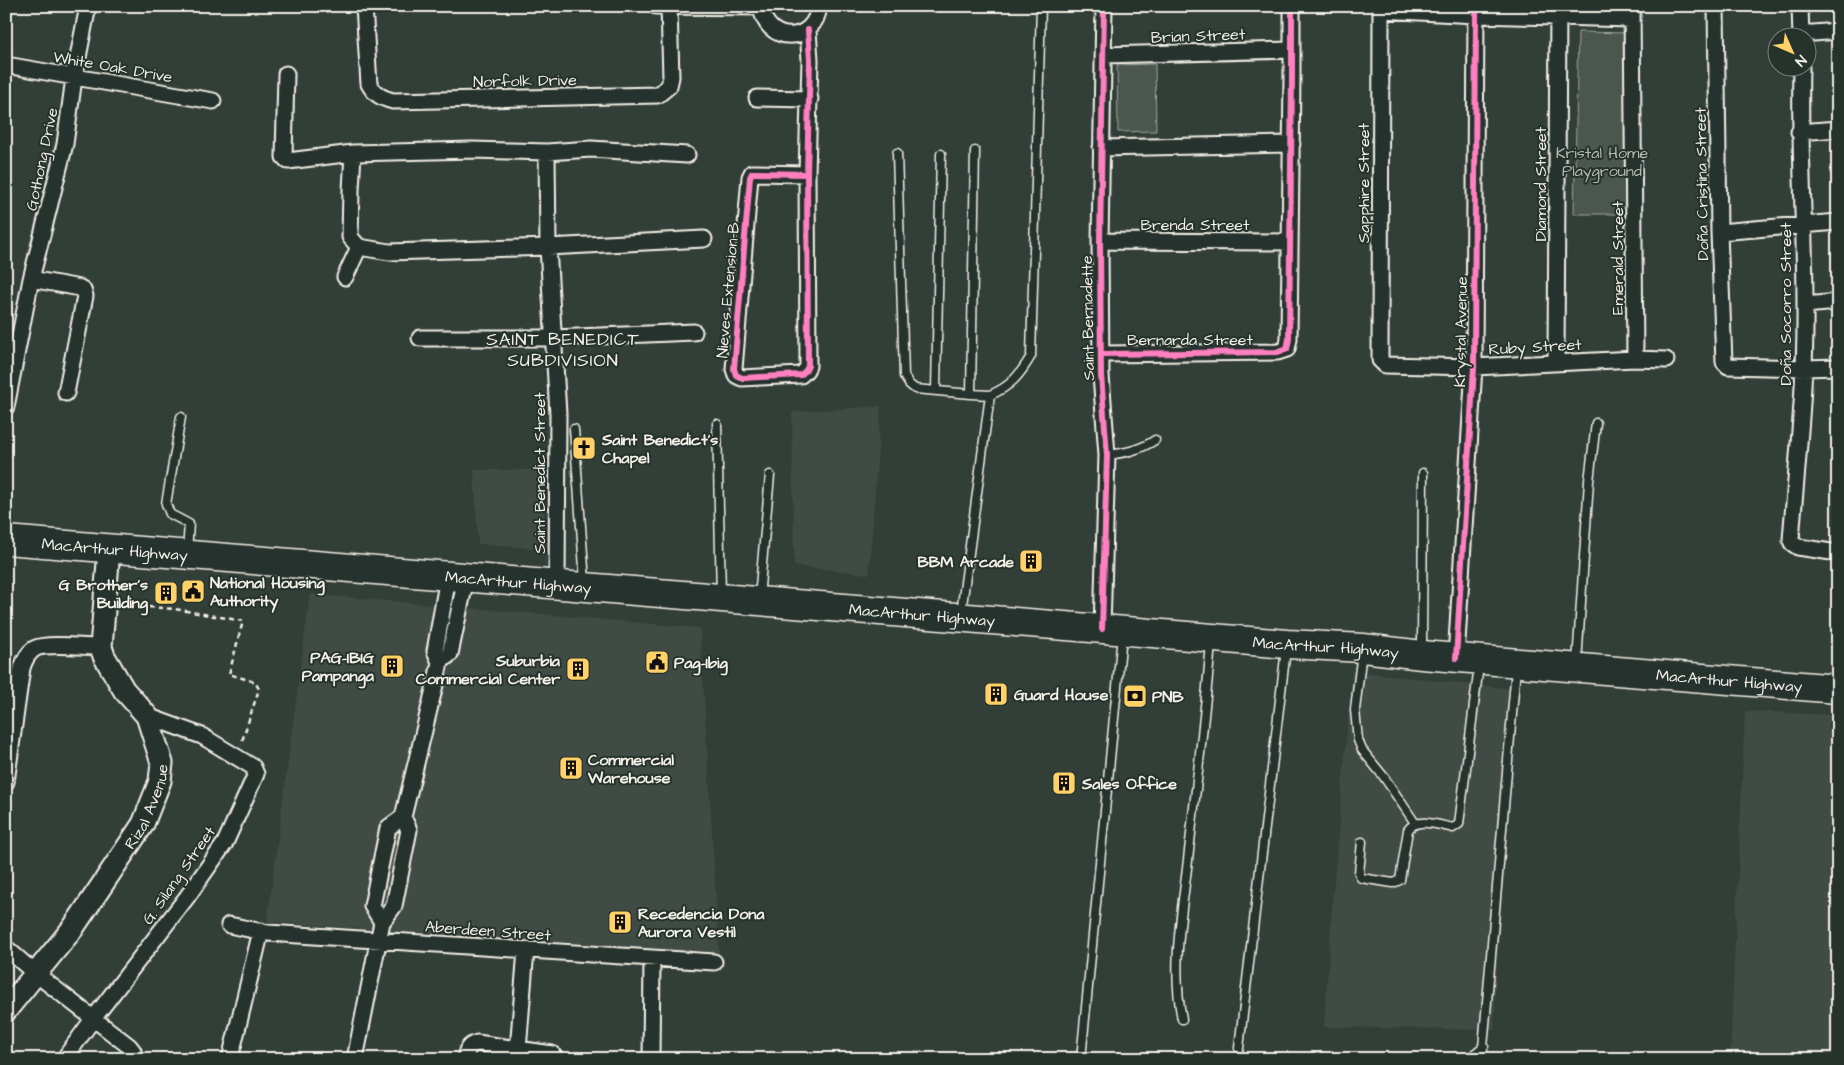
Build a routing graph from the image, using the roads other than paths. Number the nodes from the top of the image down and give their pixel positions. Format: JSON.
{"nodes":[{"id":1,"x":88,"y":6,"type":"edge"},
{"id":2,"x":364,"y":6,"type":"edge"},
{"id":3,"x":656,"y":6,"type":"edge"},
{"id":4,"x":669,"y":6,"type":"edge"},
{"id":5,"x":819,"y":6,"type":"edge"},
{"id":6,"x":1041,"y":6,"type":"edge"},
{"id":7,"x":1104,"y":6,"type":"edge"},
{"id":8,"x":1292,"y":6,"type":"edge"},
{"id":9,"x":1716,"y":6,"type":"edge"},
{"id":10,"x":1800,"y":6,"type":"edge"},
{"id":11,"x":761,"y":7,"type":"edge"},
{"id":12,"x":1381,"y":8,"type":"edge"},
{"id":13,"x":1476,"y":11,"type":"edge"},
{"id":14,"x":1558,"y":11,"type":"edge"},
{"id":15,"x":1632,"y":13,"type":"edge"},
{"id":16,"x":1801,"y":28,"type":"edge"},
{"id":17,"x":808,"y":30,"type":"junction"},
{"id":18,"x":1838,"y":31,"type":"edge"},
{"id":19,"x":1816,"y":34,"type":"edge"},
{"id":20,"x":1292,"y":50,"type":"junction"},
{"id":21,"x":1104,"y":55,"type":"junction"},
{"id":22,"x":6,"y":65,"type":"edge"},
{"id":23,"x":286,"y":74,"type":"dead end"},
{"id":24,"x":74,"y":78,"type":"junction"},
{"id":25,"x":1801,"y":78,"type":"edge"},
{"id":26,"x":757,"y":98,"type":"dead end"},
{"id":27,"x":810,"y":99,"type":"junction"},
{"id":28,"x":213,"y":101,"type":"dead end"},
{"id":29,"x":1838,"y":129,"type":"edge"},
{"id":30,"x":1799,"y":132,"type":"junction"},
{"id":31,"x":1292,"y":144,"type":"junction"},
{"id":32,"x":1102,"y":148,"type":"junction"},
{"id":33,"x":975,"y":151,"type":"dead end"},
{"id":34,"x":547,"y":152,"type":"junction"},
{"id":35,"x":354,"y":153,"type":"junction"},
{"id":36,"x":897,"y":153,"type":"dead end"},
{"id":37,"x":687,"y":154,"type":"dead end"},
{"id":38,"x":941,"y":154,"type":"dead end"},
{"id":39,"x":807,"y":174,"type":"junction"},
{"id":40,"x":1838,"y":222,"type":"edge"},
{"id":41,"x":1803,"y":225,"type":"junction"},
{"id":42,"x":1719,"y":232,"type":"junction"},
{"id":43,"x":704,"y":239,"type":"dead end"},
{"id":44,"x":1100,"y":241,"type":"junction"},
{"id":45,"x":1290,"y":242,"type":"junction"},
{"id":46,"x":359,"y":247,"type":"junction"},
{"id":47,"x":548,"y":247,"type":"junction"},
{"id":48,"x":345,"y":277,"type":"dead end"},
{"id":49,"x":31,"y":280,"type":"junction"},
{"id":50,"x":1838,"y":302,"type":"edge"},
{"id":51,"x":1805,"y":305,"type":"junction"},
{"id":52,"x":694,"y":332,"type":"dead end"},
{"id":53,"x":420,"y":338,"type":"dead end"},
{"id":54,"x":554,"y":338,"type":"junction"},
{"id":55,"x":1102,"y":354,"type":"junction"},
{"id":56,"x":1635,"y":359,"type":"junction"},
{"id":57,"x":1380,"y":360,"type":"joint"},
{"id":58,"x":1666,"y":360,"type":"dead end"},
{"id":59,"x":1556,"y":362,"type":"junction"},
{"id":60,"x":1474,"y":367,"type":"junction"},
{"id":61,"x":1838,"y":367,"type":"edge"},
{"id":62,"x":1804,"y":368,"type":"junction"},
{"id":63,"x":9,"y":374,"type":"edge"},
{"id":64,"x":936,"y":389,"type":"junction"},
{"id":65,"x":66,"y":393,"type":"dead end"},
{"id":66,"x":971,"y":394,"type":"junction"},
{"id":67,"x":990,"y":395,"type":"junction"},
{"id":68,"x":6,"y":407,"type":"edge"},
{"id":69,"x":181,"y":417,"type":"dead end"},
{"id":70,"x":1596,"y":423,"type":"dead end"},
{"id":71,"x":718,"y":424,"type":"dead end"},
{"id":72,"x":574,"y":429,"type":"dead end"},
{"id":73,"x":1156,"y":440,"type":"dead end"},
{"id":74,"x":1107,"y":455,"type":"junction"},
{"id":75,"x":1422,"y":473,"type":"dead end"},
{"id":76,"x":770,"y":475,"type":"dead end"},
{"id":77,"x":6,"y":540,"type":"edge"},
{"id":78,"x":109,"y":550,"type":"junction"},
{"id":79,"x":1838,"y":553,"type":"edge"},
{"id":80,"x":186,"y":555,"type":"junction"},
{"id":81,"x":457,"y":578,"type":"junction"},
{"id":82,"x":557,"y":585,"type":"junction"},
{"id":83,"x":585,"y":587,"type":"junction"},
{"id":84,"x":721,"y":598,"type":"junction"},
{"id":85,"x":758,"y":601,"type":"junction"},
{"id":86,"x":961,"y":618,"type":"junction"},
{"id":87,"x":1112,"y":630,"type":"junction"},
{"id":88,"x":1212,"y":638,"type":"junction"},
{"id":89,"x":1287,"y":644,"type":"junction"},
{"id":90,"x":101,"y":647,"type":"junction"},
{"id":91,"x":1363,"y":648,"type":"junction"},
{"id":92,"x":1422,"y":655,"type":"junction"},
{"id":93,"x":1468,"y":659,"type":"junction"},
{"id":94,"x":1516,"y":663,"type":"junction"},
{"id":95,"x":1576,"y":668,"type":"junction"},
{"id":96,"x":1838,"y":689,"type":"edge"},
{"id":97,"x":147,"y":716,"type":"junction"},
{"id":98,"x":6,"y":782,"type":"edge"},
{"id":99,"x":402,"y":817,"type":"junction"},
{"id":100,"x":1415,"y":823,"type":"junction"},
{"id":101,"x":1362,"y":842,"type":"dead end"},
{"id":102,"x":382,"y":922,"type":"junction"},
{"id":103,"x":228,"y":925,"type":"dead end"},
{"id":104,"x":261,"y":931,"type":"junction"},
{"id":105,"x":379,"y":940,"type":"junction"},
{"id":106,"x":6,"y":948,"type":"edge"},
{"id":107,"x":526,"y":950,"type":"junction"},
{"id":108,"x":652,"y":958,"type":"junction"},
{"id":109,"x":714,"y":962,"type":"dead end"},
{"id":110,"x":36,"y":974,"type":"junction"},
{"id":111,"x":6,"y":1010,"type":"edge"},
{"id":112,"x":92,"y":1019,"type":"junction"},
{"id":113,"x":1182,"y":1019,"type":"dead end"},
{"id":114,"x":1484,"y":1046,"type":"junction"},
{"id":115,"x":1239,"y":1048,"type":"dead end"},
{"id":116,"x":518,"y":1050,"type":"junction"},
{"id":117,"x":64,"y":1059,"type":"edge"},
{"id":118,"x":133,"y":1059,"type":"edge"},
{"id":119,"x":230,"y":1059,"type":"edge"},
{"id":120,"x":354,"y":1059,"type":"edge"},
{"id":121,"x":465,"y":1059,"type":"edge"},
{"id":122,"x":556,"y":1059,"type":"edge"},
{"id":123,"x":651,"y":1059,"type":"edge"},
{"id":124,"x":1081,"y":1059,"type":"edge"},
{"id":125,"x":1468,"y":1059,"type":"edge"},
{"id":126,"x":1482,"y":1059,"type":"edge"}],
"edges":[{"from":1,"to":24,"type":"street","name":"Gothong Drive"},
{"from":2,"to":4,"type":"street","name":"Norfolk Drive"},
{"from":3,"to":4,"type":"street"},
{"from":4,"to":11,"type":"street"},
{"from":5,"to":17,"type":"street"},
{"from":6,"to":67,"type":"lane"},
{"from":7,"to":21,"type":"street","name":"Saint Bernadette"},
{"from":8,"to":20,"type":"street"},
{"from":9,"to":42,"type":"street","name":"Doña Cristina Street"},
{"from":10,"to":16,"type":"street"},
{"from":11,"to":17,"type":"street"},
{"from":12,"to":13,"type":"street"},
{"from":12,"to":57,"type":"street","name":"Sapphire Street"},
{"from":13,"to":14,"type":"street"},
{"from":13,"to":60,"type":"street","name":"Krystal Avenue"},
{"from":14,"to":15,"type":"street"},
{"from":14,"to":59,"type":"street","name":"Diamond Street"},
{"from":15,"to":56,"type":"street","name":"Emerald Street"},
{"from":17,"to":27,"type":"street","name":"Nieves Extension-B"},
{"from":18,"to":19,"type":"street"},
{"from":20,"to":21,"type":"street","name":"Brian Street"},
{"from":20,"to":31,"type":"street"},
{"from":21,"to":32,"type":"street","name":"Saint Bernadette"},
{"from":22,"to":24,"type":"street","name":"White Oak Drive"},
{"from":23,"to":35,"type":"street"},
{"from":24,"to":28,"type":"street","name":"White Oak Drive"},
{"from":24,"to":49,"type":"street","name":"Gothong Drive"},
{"from":25,"to":30,"type":"street","name":"Doña Socorro Street"},
{"from":26,"to":27,"type":"street"},
{"from":27,"to":39,"type":"street","name":"Nieves Extension-B"},
{"from":29,"to":30,"type":"street"},
{"from":30,"to":41,"type":"street","name":"Doña Socorro Street"},
{"from":31,"to":32,"type":"street"},
{"from":31,"to":45,"type":"street"},
{"from":32,"to":44,"type":"street","name":"Saint Bernadette"},
{"from":33,"to":66,"type":"lane"},
{"from":34,"to":35,"type":"street"},
{"from":34,"to":37,"type":"street"},
{"from":34,"to":47,"type":"street","name":"Saint Benedict Street"},
{"from":35,"to":46,"type":"street"},
{"from":36,"to":64,"type":"lane"},
{"from":38,"to":64,"type":"lane"},
{"from":39,"to":39,"type":"street","name":"Nieves Extension-B"},
{"from":40,"to":41,"type":"street"},
{"from":41,"to":42,"type":"street"},
{"from":41,"to":51,"type":"street","name":"Doña Socorro Street"},
{"from":42,"to":62,"type":"street","name":"Doña Cristina Street"},
{"from":43,"to":47,"type":"street"},
{"from":44,"to":45,"type":"street","name":"Brenda Street"},
{"from":44,"to":55,"type":"street","name":"Saint Bernadette"},
{"from":45,"to":55,"type":"street","name":"Bernarda Street"},
{"from":46,"to":47,"type":"street"},
{"from":46,"to":48,"type":"street"},
{"from":47,"to":54,"type":"street","name":"Saint Benedict Street"},
{"from":49,"to":63,"type":"street","name":"Gothong Drive"},
{"from":49,"to":65,"type":"street"},
{"from":50,"to":51,"type":"street"},
{"from":51,"to":62,"type":"street","name":"Doña Socorro Street"},
{"from":52,"to":54,"type":"street"},
{"from":53,"to":54,"type":"street"},
{"from":54,"to":82,"type":"street","name":"Saint Benedict Street"},
{"from":55,"to":74,"type":"street","name":"Saint Bernadette"},
{"from":56,"to":58,"type":"street","name":"Ruby Street"},
{"from":56,"to":59,"type":"street","name":"Ruby Street"},
{"from":57,"to":60,"type":"street","name":"Ruby Street"},
{"from":59,"to":60,"type":"street","name":"Ruby Street"},
{"from":60,"to":93,"type":"street","name":"Krystal Avenue"},
{"from":61,"to":62,"type":"street"},
{"from":62,"to":79,"type":"street","name":"Doña Socorro Street"},
{"from":63,"to":68,"type":"street","name":"Gothong Drive"},
{"from":64,"to":66,"type":"lane"},
{"from":66,"to":67,"type":"lane"},
{"from":67,"to":86,"type":"lane"},
{"from":69,"to":80,"type":"lane"},
{"from":70,"to":95,"type":"lane"},
{"from":71,"to":84,"type":"lane"},
{"from":72,"to":83,"type":"lane"},
{"from":73,"to":74,"type":"lane"},
{"from":74,"to":87,"type":"street","name":"Saint Bernadette"},
{"from":75,"to":92,"type":"lane"},
{"from":76,"to":85,"type":"lane"},
{"from":77,"to":78,"type":"highway","name":"MacArthur Highway"},
{"from":78,"to":80,"type":"highway","name":"MacArthur Highway"},
{"from":78,"to":90,"type":"street","name":"Rizal Avenue"},
{"from":80,"to":81,"type":"highway","name":"MacArthur Highway"},
{"from":81,"to":82,"type":"highway","name":"MacArthur Highway"},
{"from":81,"to":99,"type":"street"},
{"from":82,"to":83,"type":"highway","name":"MacArthur Highway"},
{"from":83,"to":84,"type":"highway","name":"MacArthur Highway"},
{"from":84,"to":85,"type":"highway","name":"MacArthur Highway"},
{"from":85,"to":86,"type":"highway","name":"MacArthur Highway"},
{"from":86,"to":87,"type":"highway","name":"MacArthur Highway"},
{"from":87,"to":88,"type":"highway","name":"MacArthur Highway"},
{"from":87,"to":124,"type":"lane"},
{"from":88,"to":89,"type":"highway","name":"MacArthur Highway"},
{"from":88,"to":113,"type":"lane"},
{"from":89,"to":91,"type":"highway","name":"MacArthur Highway"},
{"from":89,"to":115,"type":"lane"},
{"from":90,"to":97,"type":"street","name":"Rizal Avenue"},
{"from":90,"to":98,"type":"street"},
{"from":91,"to":92,"type":"highway","name":"MacArthur Highway"},
{"from":91,"to":100,"type":"lane"},
{"from":92,"to":93,"type":"highway","name":"MacArthur Highway"},
{"from":93,"to":94,"type":"highway","name":"MacArthur Highway"},
{"from":93,"to":100,"type":"lane"},
{"from":94,"to":95,"type":"highway","name":"MacArthur Highway"},
{"from":94,"to":114,"type":"lane"},
{"from":95,"to":96,"type":"highway","name":"MacArthur Highway"},
{"from":97,"to":110,"type":"street","name":"Rizal Avenue"},
{"from":97,"to":112,"type":"street","name":"G. Silang Street"},
{"from":99,"to":102,"type":"street"},
{"from":99,"to":102,"type":"street"},
{"from":100,"to":101,"type":"lane"},
{"from":102,"to":105,"type":"street"},
{"from":103,"to":104,"type":"street","name":"Aberdeen Street"},
{"from":104,"to":105,"type":"street","name":"Aberdeen Street"},
{"from":104,"to":119,"type":"street"},
{"from":105,"to":107,"type":"street","name":"Aberdeen Street"},
{"from":105,"to":120,"type":"street"},
{"from":106,"to":110,"type":"street"},
{"from":107,"to":108,"type":"street","name":"Aberdeen Street"},
{"from":107,"to":116,"type":"street"},
{"from":108,"to":109,"type":"street","name":"Aberdeen Street"},
{"from":108,"to":123,"type":"street"},
{"from":110,"to":111,"type":"street","name":"Rizal Avenue"},
{"from":110,"to":112,"type":"street"},
{"from":112,"to":117,"type":"street"},
{"from":112,"to":118,"type":"street"},
{"from":114,"to":125,"type":"lane"},
{"from":114,"to":126,"type":"lane"},
{"from":116,"to":121,"type":"street"},
{"from":116,"to":122,"type":"street"}]}
